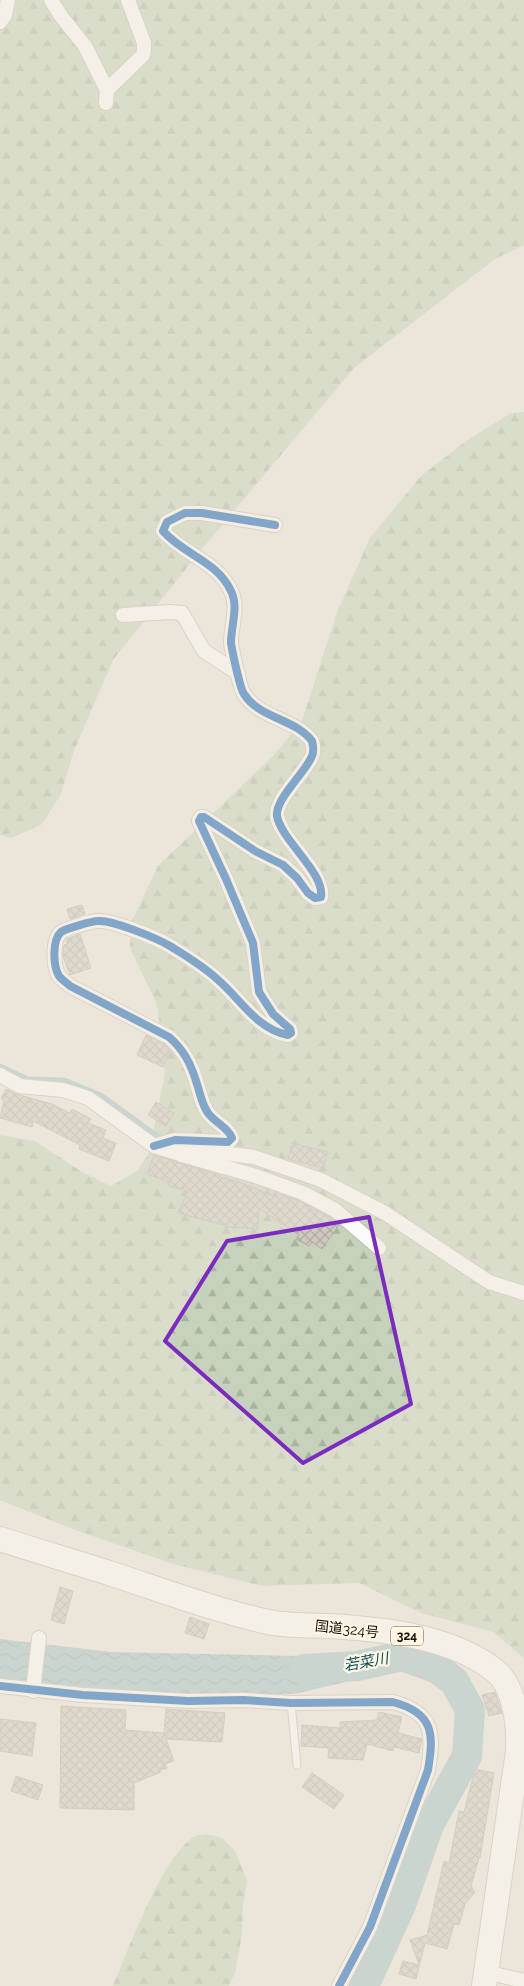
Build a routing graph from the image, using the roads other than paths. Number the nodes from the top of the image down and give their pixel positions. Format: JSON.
{"nodes":[{"id":1,"x":8,"y":0,"type":"edge"},
{"id":2,"x":52,"y":0,"type":"edge"},
{"id":3,"x":128,"y":0,"type":"edge"},
{"id":4,"x":0,"y":22,"type":"edge"},
{"id":5,"x":275,"y":525,"type":"dead end"},
{"id":6,"x":123,"y":615,"type":"dead end"},
{"id":7,"x":238,"y":672,"type":"junction"},
{"id":8,"x":0,"y":1075,"type":"edge"},
{"id":9,"x":154,"y":1146,"type":"junction"},
{"id":10,"x":177,"y":1153,"type":"junction"},
{"id":11,"x":379,"y":1248,"type":"dead end"},
{"id":12,"x":524,"y":1293,"type":"edge"},
{"id":13,"x":0,"y":1539,"type":"edge"},
{"id":14,"x":39,"y":1638,"type":"dead end"},
{"id":15,"x":0,"y":1686,"type":"edge"},
{"id":16,"x":34,"y":1687,"type":"junction"},
{"id":17,"x":291,"y":1703,"type":"junction"},
{"id":18,"x":297,"y":1765,"type":"dead end"},
{"id":19,"x":485,"y":1979,"type":"edge"},
{"id":20,"x":524,"y":1981,"type":"edge"},
{"id":21,"x":339,"y":1986,"type":"edge"}],
"edges":[{"from":1,"to":4,"type":"street"},
{"from":2,"to":3,"type":"street"},
{"from":5,"to":7,"type":"street"},
{"from":6,"to":7,"type":"street"},
{"from":7,"to":9,"type":"street"},
{"from":8,"to":9,"type":"street"},
{"from":9,"to":10,"type":"street"},
{"from":10,"to":11,"type":"street"},
{"from":10,"to":12,"type":"street"},
{"from":13,"to":19,"type":"highway","name":"国道324号","number":"324"},
{"from":14,"to":16,"type":"street"},
{"from":15,"to":16,"type":"street"},
{"from":16,"to":17,"type":"street"},
{"from":17,"to":18,"type":"lane"},
{"from":17,"to":21,"type":"street"},
{"from":19,"to":20,"type":"street"}]}
